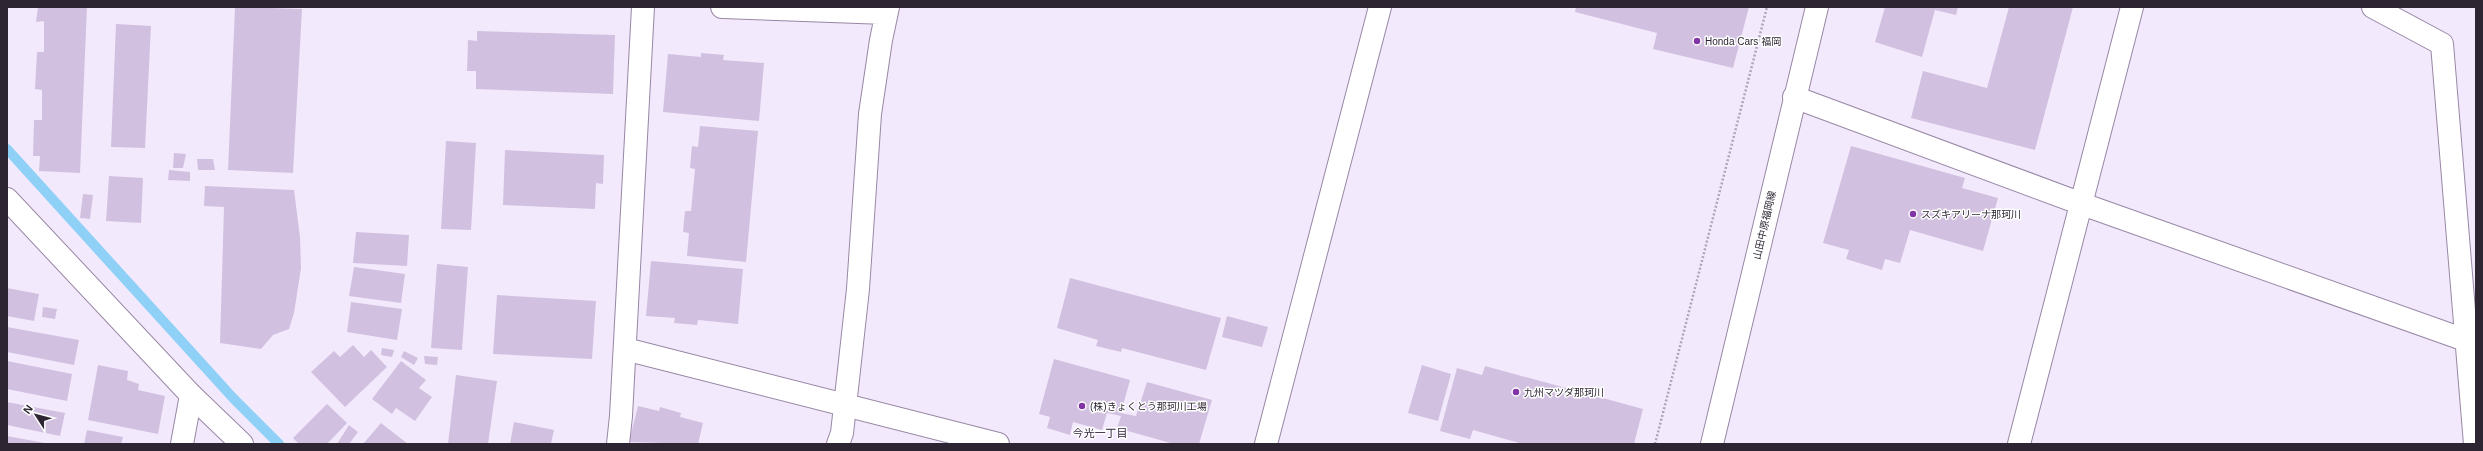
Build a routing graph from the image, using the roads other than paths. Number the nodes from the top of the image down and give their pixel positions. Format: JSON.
{"nodes":[{"id":1,"x":643,"y":7,"type":"edge"},
{"id":2,"x":722,"y":7,"type":"edge"},
{"id":3,"x":1380,"y":7,"type":"edge"},
{"id":4,"x":1817,"y":7,"type":"edge"},
{"id":5,"x":2132,"y":7,"type":"edge"},
{"id":6,"x":2373,"y":7,"type":"edge"},
{"id":7,"x":887,"y":10,"type":"edge"},
{"id":8,"x":1794,"y":97,"type":"junction"},
{"id":9,"x":7,"y":199,"type":"edge"},
{"id":10,"x":2082,"y":204,"type":"junction"},
{"id":11,"x":2468,"y":341,"type":"junction"},
{"id":12,"x":624,"y":349,"type":"junction"},
{"id":13,"x":191,"y":395,"type":"junction"},
{"id":14,"x":845,"y":405,"type":"junction"},
{"id":15,"x":182,"y":444,"type":"edge"},
{"id":16,"x":242,"y":444,"type":"edge"},
{"id":17,"x":618,"y":444,"type":"edge"},
{"id":18,"x":838,"y":444,"type":"edge"},
{"id":19,"x":998,"y":444,"type":"edge"},
{"id":20,"x":1266,"y":444,"type":"edge"},
{"id":21,"x":1712,"y":444,"type":"edge"},
{"id":22,"x":2019,"y":444,"type":"edge"},
{"id":23,"x":2475,"y":444,"type":"edge"}],
"edges":[{"from":1,"to":12,"type":"street"},
{"from":2,"to":7,"type":"street"},
{"from":3,"to":20,"type":"street"},
{"from":4,"to":8,"type":"street","name":"山田中原福岡線"},
{"from":5,"to":10,"type":"street"},
{"from":6,"to":11,"type":"street"},
{"from":7,"to":14,"type":"street"},
{"from":8,"to":10,"type":"street"},
{"from":8,"to":21,"type":"street","name":"山田中原福岡線"},
{"from":9,"to":13,"type":"street"},
{"from":10,"to":11,"type":"street"},
{"from":10,"to":22,"type":"street"},
{"from":11,"to":23,"type":"street"},
{"from":12,"to":14,"type":"street"},
{"from":12,"to":17,"type":"street"},
{"from":13,"to":15,"type":"street"},
{"from":13,"to":16,"type":"street"},
{"from":14,"to":18,"type":"street"},
{"from":14,"to":19,"type":"street"}]}
